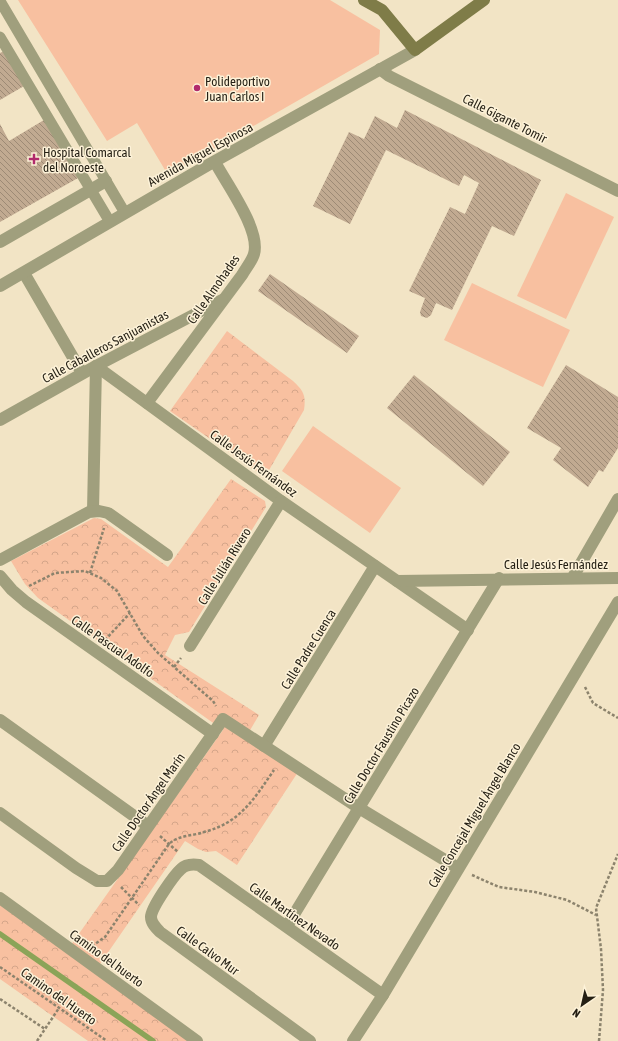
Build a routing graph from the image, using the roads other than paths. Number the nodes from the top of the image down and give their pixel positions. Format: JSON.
{"nodes":[{"id":1,"x":364,"y":0,"type":"edge"},
{"id":2,"x":484,"y":0,"type":"edge"},
{"id":3,"x":0,"y":1,"type":"edge"},
{"id":4,"x":0,"y":38,"type":"edge"},
{"id":5,"x":415,"y":50,"type":"junction"},
{"id":6,"x":380,"y":69,"type":"junction"},
{"id":7,"x":215,"y":162,"type":"junction"},
{"id":8,"x":106,"y":181,"type":"junction"},
{"id":9,"x":90,"y":190,"type":"junction"},
{"id":10,"x":618,"y":191,"type":"edge"},
{"id":11,"x":125,"y":213,"type":"junction"},
{"id":12,"x":110,"y":222,"type":"junction"},
{"id":13,"x":0,"y":242,"type":"edge"},
{"id":14,"x":24,"y":273,"type":"junction"},
{"id":15,"x":0,"y":286,"type":"edge"},
{"id":16,"x":225,"y":298,"type":"junction"},
{"id":17,"x":96,"y":366,"type":"junction"},
{"id":18,"x":82,"y":373,"type":"junction"},
{"id":19,"x":147,"y":403,"type":"junction"},
{"id":20,"x":0,"y":420,"type":"edge"},
{"id":21,"x":281,"y":500,"type":"junction"},
{"id":22,"x":618,"y":500,"type":"edge"},
{"id":23,"x":93,"y":512,"type":"junction"},
{"id":24,"x":167,"y":555,"type":"dead end"},
{"id":25,"x":0,"y":560,"type":"edge"},
{"id":26,"x":375,"y":566,"type":"junction"},
{"id":27,"x":0,"y":576,"type":"edge"},
{"id":28,"x":499,"y":578,"type":"junction"},
{"id":29,"x":573,"y":578,"type":"junction"},
{"id":30,"x":618,"y":578,"type":"edge"},
{"id":31,"x":397,"y":582,"type":"junction"},
{"id":32,"x":618,"y":602,"type":"edge"},
{"id":33,"x":468,"y":630,"type":"junction"},
{"id":34,"x":190,"y":646,"type":"dead end"},
{"id":35,"x":0,"y":720,"type":"edge"},
{"id":36,"x":213,"y":734,"type":"junction"},
{"id":37,"x":264,"y":746,"type":"junction"},
{"id":38,"x":359,"y":808,"type":"junction"},
{"id":39,"x":0,"y":813,"type":"edge"},
{"id":40,"x":148,"y":826,"type":"junction"},
{"id":41,"x":458,"y":868,"type":"junction"},
{"id":42,"x":0,"y":898,"type":"edge"},
{"id":43,"x":151,"y":916,"type":"joint"},
{"id":44,"x":287,"y":926,"type":"junction"},
{"id":45,"x":383,"y":995,"type":"junction"},
{"id":46,"x":197,"y":1041,"type":"edge"},
{"id":47,"x":310,"y":1041,"type":"edge"},
{"id":48,"x":353,"y":1041,"type":"edge"}],
"edges":[{"from":1,"to":5,"type":"street"},
{"from":2,"to":5,"type":"street"},
{"from":3,"to":8,"type":"lane"},
{"from":4,"to":9,"type":"lane"},
{"from":5,"to":6,"type":"street","name":"Avenida Miguel Espinosa"},
{"from":6,"to":7,"type":"street","name":"Avenida Miguel Espinosa"},
{"from":6,"to":10,"type":"street","name":"Calle Gigante Tomir"},
{"from":7,"to":11,"type":"street","name":"Avenida Miguel Espinosa"},
{"from":7,"to":16,"type":"street","name":"Calle Almohades"},
{"from":8,"to":9,"type":"street"},
{"from":8,"to":11,"type":"lane"},
{"from":9,"to":12,"type":"lane"},
{"from":9,"to":13,"type":"street"},
{"from":11,"to":12,"type":"street","name":"Avenida Miguel Espinosa"},
{"from":12,"to":14,"type":"street","name":"Avenida Miguel Espinosa"},
{"from":14,"to":15,"type":"street","name":"Avenida Miguel Espinosa"},
{"from":14,"to":18,"type":"street"},
{"from":16,"to":17,"type":"street","name":"Calle Caballeros Sanjuanistas"},
{"from":16,"to":19,"type":"street","name":"Calle Almohades"},
{"from":17,"to":18,"type":"street","name":"Calle Caballeros Sanjuanistas"},
{"from":17,"to":19,"type":"street","name":"Calle Jesús Fernández"},
{"from":17,"to":23,"type":"street"},
{"from":18,"to":20,"type":"street","name":"Calle Caballeros Sanjuanistas"},
{"from":19,"to":21,"type":"street","name":"Calle Jesús Fernández"},
{"from":21,"to":26,"type":"street","name":"Calle Jesús Fernández"},
{"from":21,"to":34,"type":"street","name":"Calle Julián Rivero"},
{"from":22,"to":29,"type":"street"},
{"from":23,"to":24,"type":"street"},
{"from":23,"to":25,"type":"street"},
{"from":26,"to":31,"type":"street","name":"Calle Jesús Fernández"},
{"from":26,"to":37,"type":"street","name":"Calle Padre Cuenca"},
{"from":27,"to":36,"type":"street","name":"Calle Pascual Adolfo"},
{"from":28,"to":29,"type":"street","name":"Calle Jesús Fernández"},
{"from":28,"to":31,"type":"street","name":"Calle Jesús Fernández"},
{"from":28,"to":33,"type":"street","name":"Calle Doctor Faustino Picazo"},
{"from":29,"to":30,"type":"street","name":"Calle Jesús Fernández"},
{"from":31,"to":33,"type":"street","name":"Calle Jesús Fernández"},
{"from":32,"to":41,"type":"street","name":"Calle Concejal Miguel Ángel Blanco"},
{"from":33,"to":38,"type":"street","name":"Calle Doctor Faustino Picazo"},
{"from":35,"to":40,"type":"street"},
{"from":36,"to":37,"type":"street","name":"Calle Doctor Ángel Marín"},
{"from":36,"to":40,"type":"street","name":"Calle Doctor Ángel Marín"},
{"from":37,"to":38,"type":"street"},
{"from":38,"to":41,"type":"street"},
{"from":38,"to":44,"type":"street","name":"Calle Doctor Faustino Picazo"},
{"from":39,"to":40,"type":"street","name":"Calle Doctor Ángel Marín"},
{"from":41,"to":45,"type":"street","name":"Calle Concejal Miguel Ángel Blanco"},
{"from":42,"to":46,"type":"street","name":"Camino del huerto"},
{"from":43,"to":44,"type":"street","name":"Calle Martínez Nevado"},
{"from":43,"to":47,"type":"street","name":"Calle Calvo Mur"},
{"from":44,"to":45,"type":"street","name":"Calle Martínez Nevado"},
{"from":45,"to":48,"type":"street","name":"Calle Concejal Miguel Ángel Blanco"}]}
